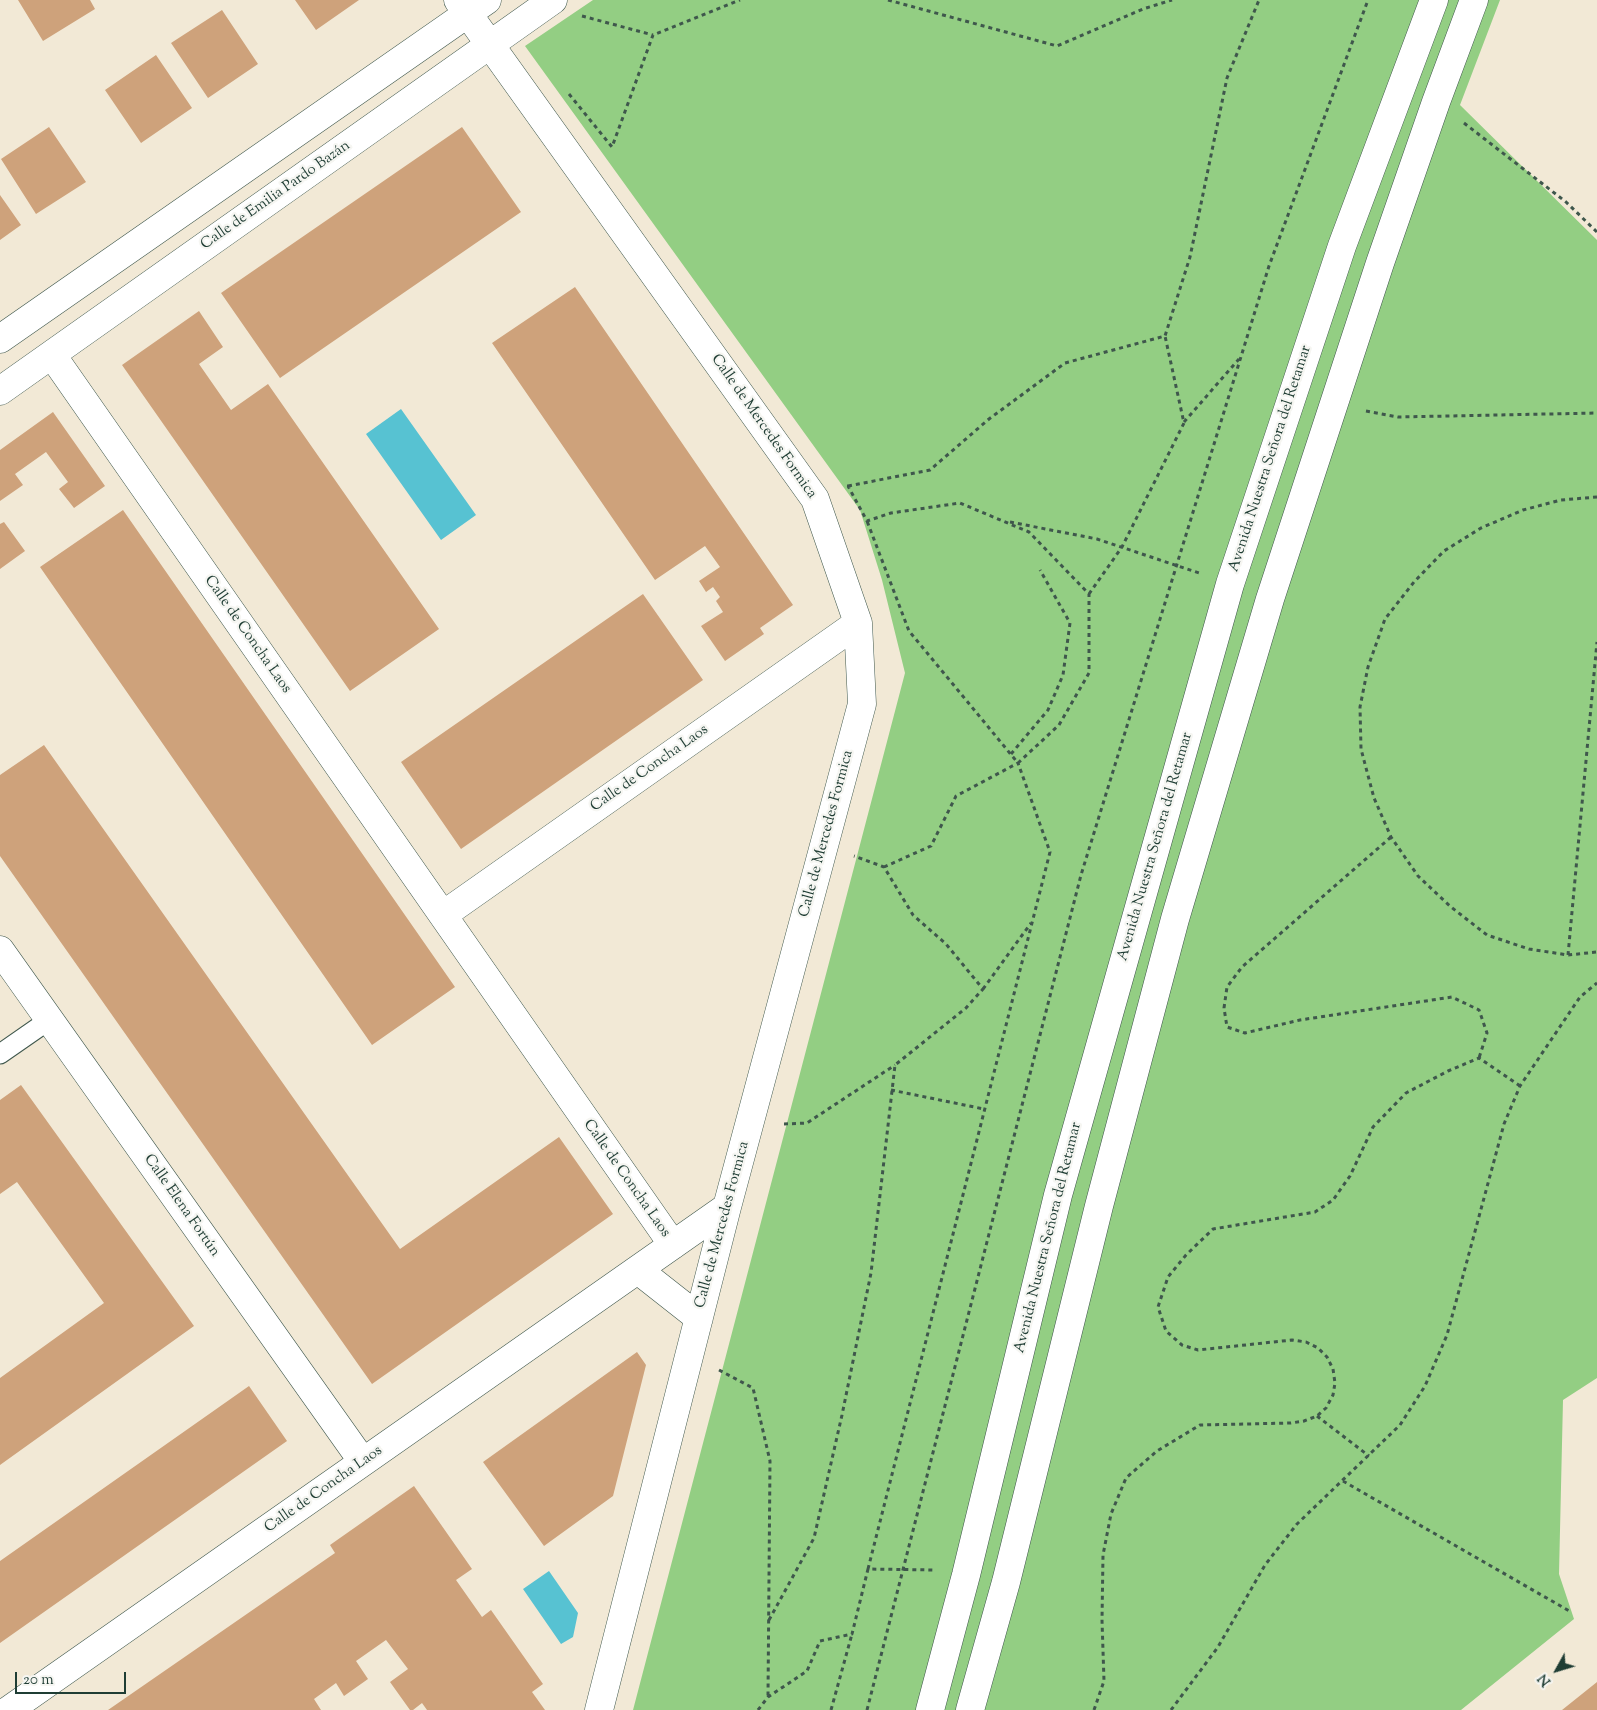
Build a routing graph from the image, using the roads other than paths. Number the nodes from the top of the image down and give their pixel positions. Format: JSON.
{"nodes":[{"id":1,"x":1434,"y":0,"type":"edge"},
{"id":2,"x":1474,"y":0,"type":"edge"},
{"id":3,"x":548,"y":3,"type":"edge"},
{"id":4,"x":471,"y":4,"type":"edge"},
{"id":5,"x":489,"y":44,"type":"junction"},
{"id":6,"x":0,"y":339,"type":"edge"},
{"id":7,"x":52,"y":355,"type":"junction"},
{"id":8,"x":0,"y":391,"type":"edge"},
{"id":9,"x":858,"y":623,"type":"junction"},
{"id":10,"x":443,"y":915,"type":"junction"},
{"id":11,"x":0,"y":950,"type":"edge"},
{"id":12,"x":49,"y":1020,"type":"junction"},
{"id":13,"x":0,"y":1054,"type":"edge"},
{"id":14,"x":727,"y":1207,"type":"junction"},
{"id":15,"x":673,"y":1245,"type":"junction"},
{"id":16,"x":638,"y":1270,"type":"junction"},
{"id":17,"x":699,"y":1318,"type":"junction"},
{"id":18,"x":363,"y":1462,"type":"junction"},
{"id":19,"x":9,"y":1710,"type":"edge"},
{"id":20,"x":599,"y":1710,"type":"edge"},
{"id":21,"x":930,"y":1710,"type":"edge"},
{"id":22,"x":970,"y":1710,"type":"edge"}],
"edges":[{"from":1,"to":21,"type":"street","name":"Avenida Nuestra Señora del Retamar"},
{"from":2,"to":22,"type":"street"},
{"from":3,"to":5,"type":"street","name":"Calle de Emilia Pardo Bazán"},
{"from":4,"to":5,"type":"street","name":"Calle de Mercedes Formica"},
{"from":4,"to":6,"type":"street"},
{"from":5,"to":7,"type":"street","name":"Calle de Emilia Pardo Bazán"},
{"from":5,"to":9,"type":"street","name":"Calle de Mercedes Formica"},
{"from":7,"to":8,"type":"street","name":"Calle de Emilia Pardo Bazán"},
{"from":7,"to":10,"type":"street","name":"Calle de Concha Laos"},
{"from":9,"to":10,"type":"street","name":"Calle de Concha Laos"},
{"from":9,"to":14,"type":"street","name":"Calle de Mercedes Formica"},
{"from":10,"to":15,"type":"street","name":"Calle de Concha Laos"},
{"from":11,"to":12,"type":"street","name":"Calle Elena Fortún"},
{"from":12,"to":13,"type":"lane"},
{"from":12,"to":18,"type":"street","name":"Calle Elena Fortún"},
{"from":14,"to":15,"type":"street","name":"Calle de Concha Laos"},
{"from":14,"to":17,"type":"street","name":"Calle de Mercedes Formica"},
{"from":15,"to":16,"type":"street","name":"Calle de Concha Laos"},
{"from":16,"to":17,"type":"street"},
{"from":16,"to":18,"type":"street","name":"Calle de Concha Laos"},
{"from":17,"to":20,"type":"street","name":"Calle de Mercedes Formica"},
{"from":18,"to":19,"type":"street","name":"Calle de Concha Laos"}]}
